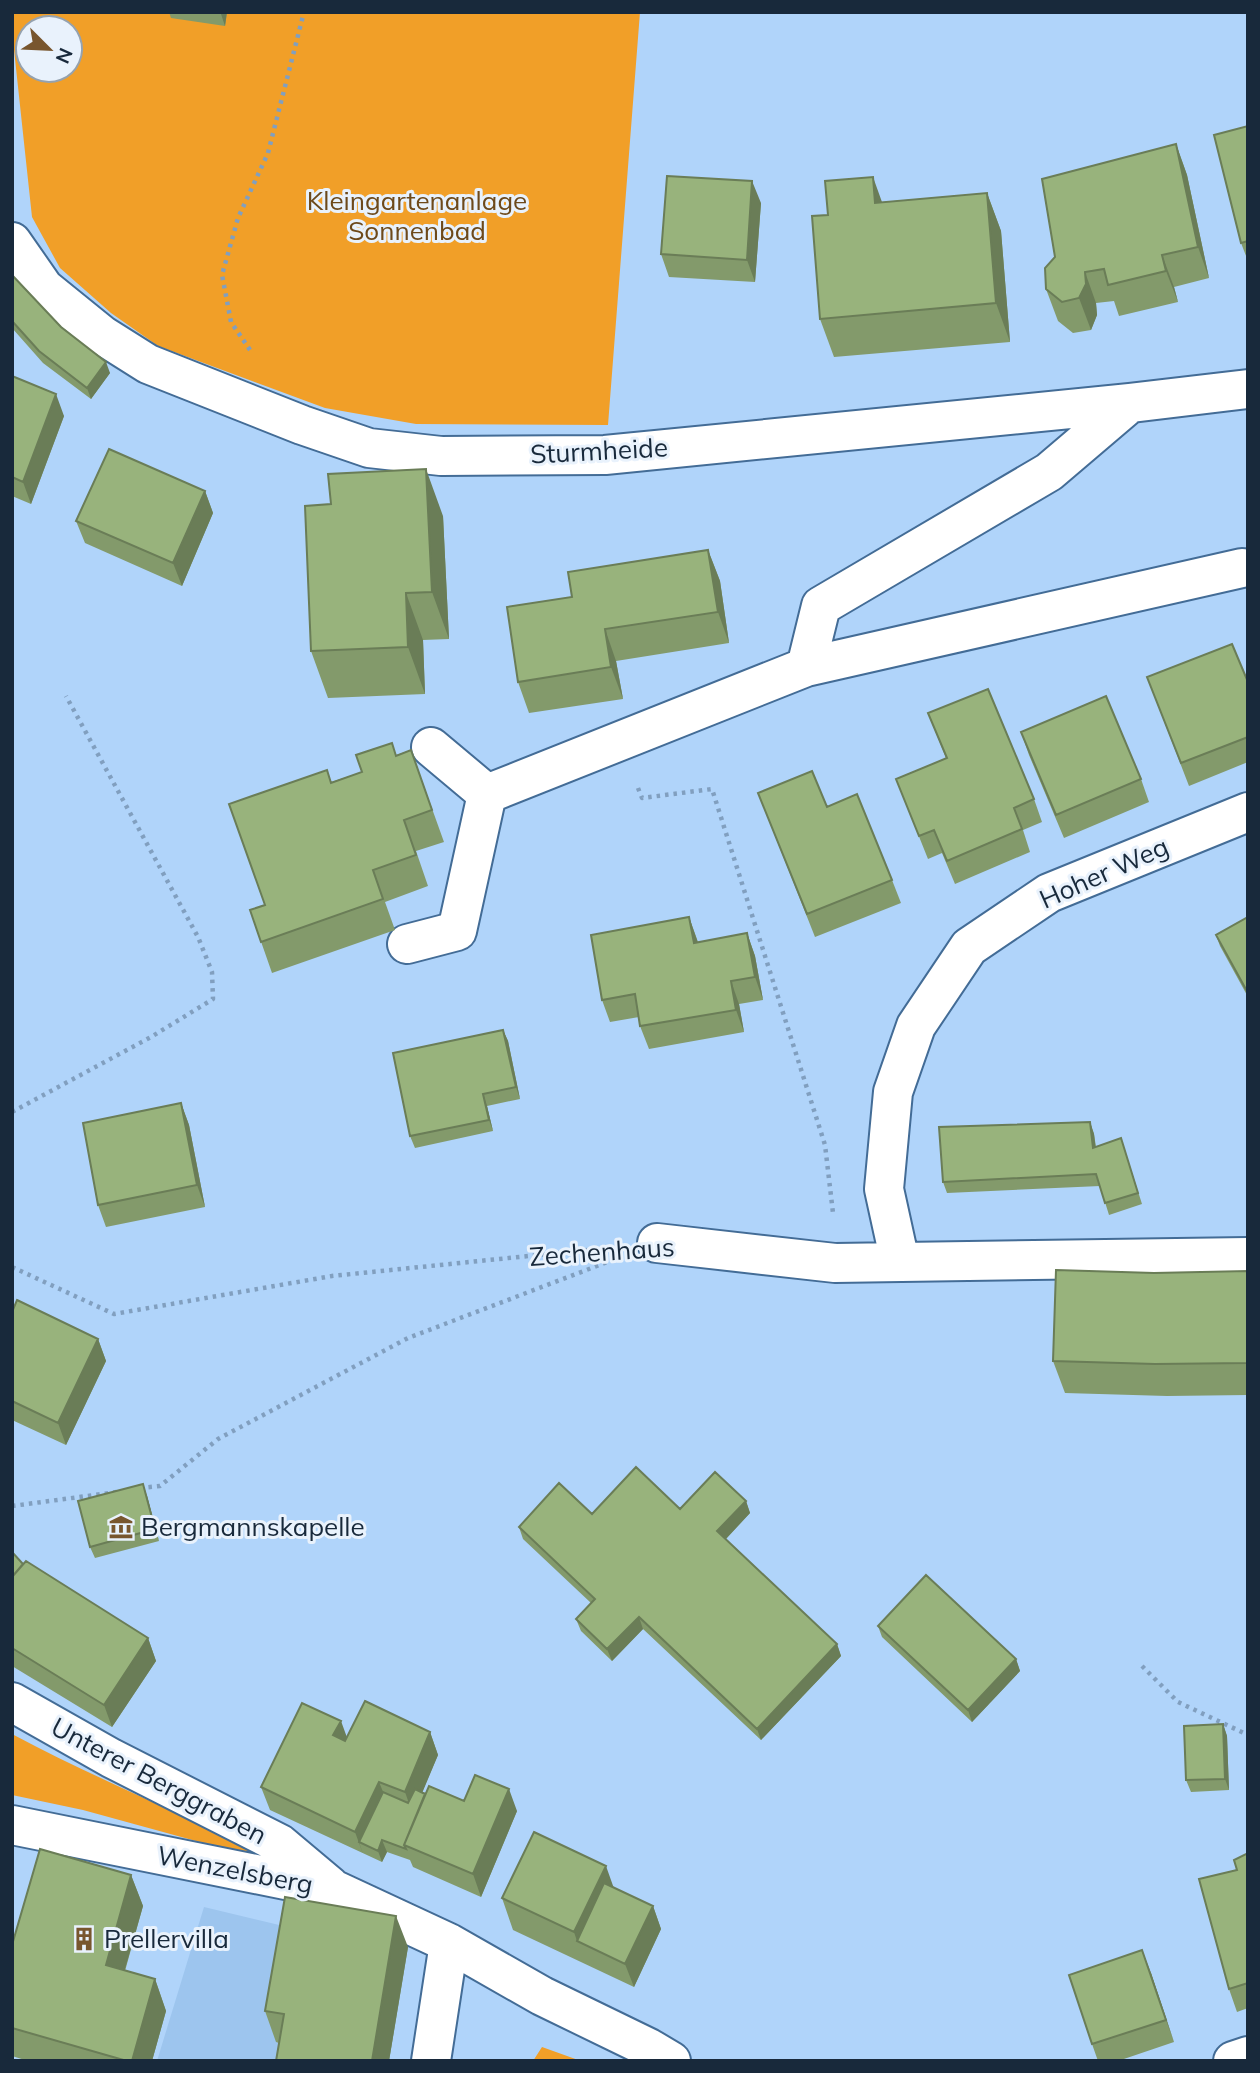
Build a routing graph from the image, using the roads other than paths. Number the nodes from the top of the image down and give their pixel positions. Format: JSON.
{"nodes":[{"id":1,"x":12,"y":242,"type":"edge"},
{"id":2,"x":1248,"y":389,"type":"edge"},
{"id":3,"x":1130,"y":403,"type":"junction"},
{"id":4,"x":1242,"y":568,"type":"dead end"},
{"id":5,"x":806,"y":667,"type":"junction"},
{"id":6,"x":432,"y":747,"type":"dead end"},
{"id":7,"x":487,"y":793,"type":"junction"},
{"id":8,"x":1248,"y":812,"type":"edge"},
{"id":9,"x":407,"y":944,"type":"dead end"},
{"id":10,"x":657,"y":1243,"type":"road end"},
{"id":11,"x":1248,"y":1257,"type":"edge"},
{"id":12,"x":900,"y":1262,"type":"junction"},
{"id":13,"x":12,"y":1702,"type":"edge"},
{"id":14,"x":12,"y":1825,"type":"edge"},
{"id":15,"x":335,"y":1890,"type":"junction"},
{"id":16,"x":449,"y":1944,"type":"junction"},
{"id":17,"x":1248,"y":2056,"type":"edge"},
{"id":18,"x":431,"y":2061,"type":"edge"},
{"id":19,"x":671,"y":2061,"type":"edge"},
{"id":20,"x":1233,"y":2061,"type":"edge"}],
"edges":[{"from":1,"to":3,"type":"street","name":"Sturmheide"},
{"from":2,"to":3,"type":"street","name":"Sturmheide"},
{"from":3,"to":5,"type":"street"},
{"from":4,"to":5,"type":"street"},
{"from":5,"to":7,"type":"street"},
{"from":6,"to":7,"type":"street"},
{"from":7,"to":9,"type":"street"},
{"from":8,"to":12,"type":"street","name":"Hoher Weg"},
{"from":10,"to":12,"type":"street","name":"Zechenhaus"},
{"from":11,"to":12,"type":"street","name":"Zechenhaus"},
{"from":13,"to":15,"type":"street","name":"Unterer Berggraben"},
{"from":14,"to":15,"type":"street","name":"Wenzelsberg"},
{"from":15,"to":16,"type":"street","name":"Wenzelsberg"},
{"from":16,"to":18,"type":"street"},
{"from":16,"to":19,"type":"street","name":"Wenzelsberg"},
{"from":17,"to":20,"type":"street"}]}
